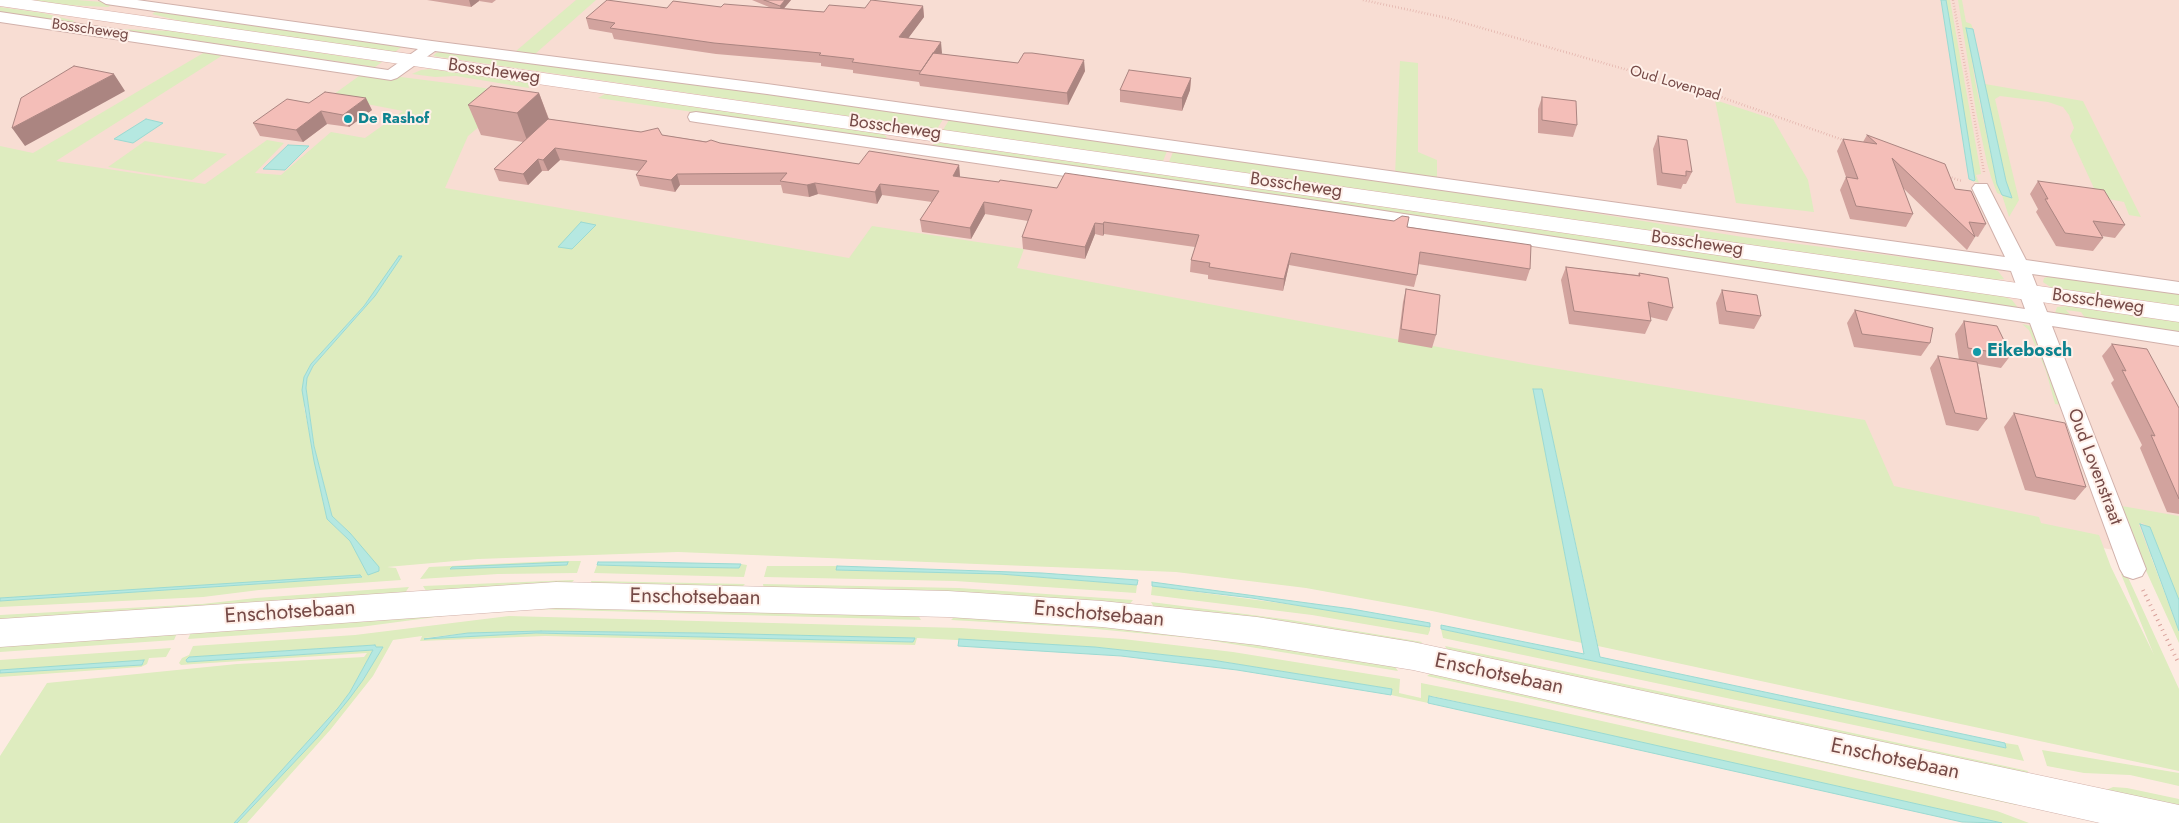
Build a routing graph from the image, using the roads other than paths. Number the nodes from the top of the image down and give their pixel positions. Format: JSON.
{"nodes":[{"id":1,"x":106,"y":0,"type":"edge"},
{"id":2,"x":0,"y":1,"type":"edge"},
{"id":3,"x":0,"y":17,"type":"edge"},
{"id":4,"x":432,"y":46,"type":"junction"},
{"id":5,"x":413,"y":60,"type":"junction"},
{"id":6,"x":696,"y":117,"type":"dead end"},
{"id":7,"x":906,"y":139,"type":"junction"},
{"id":8,"x":1981,"y":188,"type":"road end"},
{"id":9,"x":2019,"y":265,"type":"junction"},
{"id":10,"x":2179,"y":288,"type":"edge"},
{"id":11,"x":2028,"y":292,"type":"junction"},
{"id":12,"x":2179,"y":314,"type":"edge"},
{"id":13,"x":2038,"y":319,"type":"junction"},
{"id":14,"x":2179,"y":339,"type":"edge"},
{"id":15,"x":2133,"y":569,"type":"road end"},
{"id":16,"x":0,"y":633,"type":"edge"},
{"id":17,"x":2179,"y":822,"type":"edge"}],
"edges":[{"from":1,"to":4,"type":"street","name":"Bosscheweg"},
{"from":2,"to":5,"type":"main road","name":"Bosscheweg"},
{"from":3,"to":5,"type":"street","name":"Bosscheweg"},
{"from":4,"to":5,"type":"street","name":"Bosscheweg"},
{"from":4,"to":9,"type":"street","name":"Bosscheweg"},
{"from":5,"to":7,"type":"main road","name":"Bosscheweg"},
{"from":6,"to":7,"type":"street","name":"Bosscheweg"},
{"from":7,"to":11,"type":"main road","name":"Bosscheweg"},
{"from":7,"to":13,"type":"street","name":"Bosscheweg"},
{"from":8,"to":9,"type":"street"},
{"from":9,"to":10,"type":"street","name":"Bosscheweg"},
{"from":9,"to":11,"type":"street","name":"Oud Lovenstraat"},
{"from":11,"to":12,"type":"main road","name":"Bosscheweg"},
{"from":11,"to":13,"type":"street","name":"Oud Lovenstraat"},
{"from":13,"to":14,"type":"street","name":"Bosscheweg"},
{"from":13,"to":15,"type":"street","name":"Oud Lovenstraat"},
{"from":16,"to":17,"type":"main road","name":"Enschotsebaan"}]}
